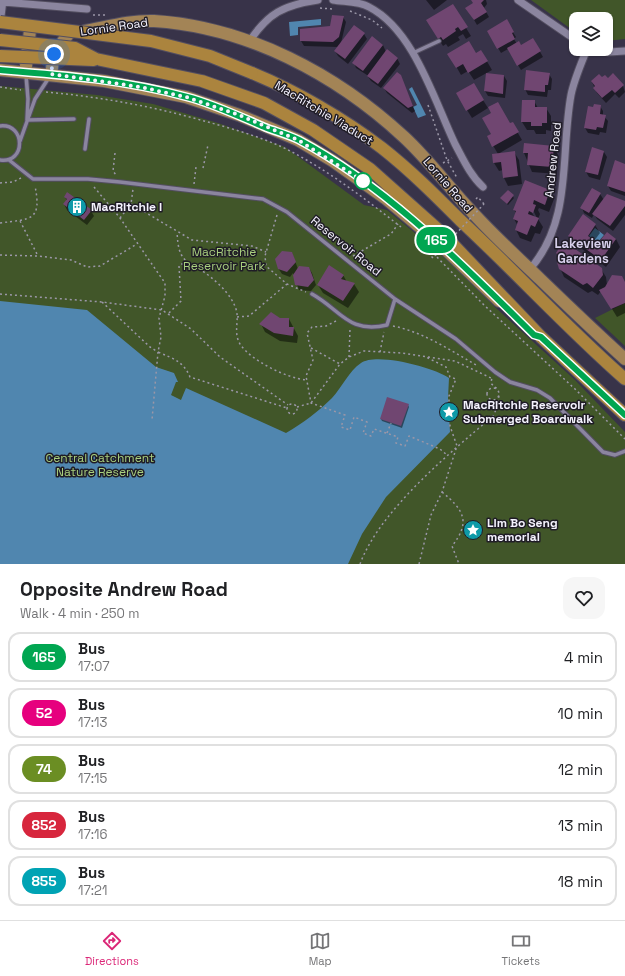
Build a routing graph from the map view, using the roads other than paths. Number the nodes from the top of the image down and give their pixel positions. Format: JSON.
{"nodes":[{"id":1,"x":318,"y":0,"type":"edge"},
{"id":2,"x":333,"y":0,"type":"edge"},
{"id":3,"x":367,"y":0,"type":"edge"},
{"id":4,"x":518,"y":0,"type":"edge"},
{"id":5,"x":3,"y":1,"type":"edge"},
{"id":6,"x":360,"y":4,"type":"junction"},
{"id":7,"x":87,"y":9,"type":"dead end"},
{"id":8,"x":0,"y":22,"type":"edge"},
{"id":9,"x":0,"y":26,"type":"edge"},
{"id":10,"x":30,"y":30,"type":"junction"},
{"id":11,"x":70,"y":34,"type":"junction"},
{"id":12,"x":569,"y":35,"type":"edge"},
{"id":13,"x":0,"y":40,"type":"edge"},
{"id":14,"x":439,"y":41,"type":"dead end"},
{"id":15,"x":249,"y":42,"type":"junction"},
{"id":16,"x":625,"y":51,"type":"edge"},
{"id":17,"x":613,"y":52,"type":"edge"},
{"id":18,"x":412,"y":54,"type":"junction"},
{"id":19,"x":0,"y":56,"type":"edge"},
{"id":20,"x":584,"y":56,"type":"edge"},
{"id":21,"x":96,"y":59,"type":"junction"},
{"id":22,"x":0,"y":70,"type":"edge"},
{"id":23,"x":25,"y":72,"type":"junction"},
{"id":24,"x":51,"y":74,"type":"junction"},
{"id":25,"x":74,"y":119,"type":"dead end"},
{"id":26,"x":89,"y":119,"type":"dead end"},
{"id":27,"x":26,"y":120,"type":"junction"},
{"id":28,"x":0,"y":126,"type":"edge"},
{"id":29,"x":20,"y":141,"type":"junction"},
{"id":30,"x":85,"y":149,"type":"dead end"},
{"id":31,"x":0,"y":160,"type":"edge"},
{"id":32,"x":9,"y":160,"type":"junction"},
{"id":33,"x":483,"y":187,"type":"dead end"},
{"id":34,"x":459,"y":219,"type":"joint"},
{"id":35,"x":530,"y":269,"type":"junction"},
{"id":36,"x":312,"y":294,"type":"road end"},
{"id":37,"x":395,"y":299,"type":"junction"},
{"id":38,"x":541,"y":337,"type":"junction"},
{"id":39,"x":625,"y":359,"type":"edge"},
{"id":40,"x":625,"y":379,"type":"edge"},
{"id":41,"x":625,"y":415,"type":"edge"},
{"id":42,"x":625,"y":451,"type":"edge"}],
"edges":[{"from":1,"to":15,"type":"street"},
{"from":2,"to":6,"type":"street","name":"Lornie Road"},
{"from":3,"to":6,"type":"lane"},
{"from":4,"to":12,"type":"street"},
{"from":5,"to":7,"type":"street"},
{"from":5,"to":9,"type":"street"},
{"from":6,"to":18,"type":"street","name":"Lornie Road"},
{"from":8,"to":34,"type":"highway","name":"MacRitchie Viaduct","bridge":true},
{"from":9,"to":10,"type":"main road","name":"Lornie Road"},
{"from":10,"to":11,"type":"main road","name":"Lornie Road"},
{"from":10,"to":23,"type":"main road"},
{"from":11,"to":15,"type":"main road","name":"Lornie Road"},
{"from":11,"to":24,"type":"main road"},
{"from":13,"to":21,"type":"highway","bridge":true},
{"from":14,"to":18,"type":"lane"},
{"from":15,"to":35,"type":"main road","name":"Lornie Road"},
{"from":16,"to":17,"type":"street"},
{"from":18,"to":33,"type":"street","name":"Lornie Road"},
{"from":19,"to":21,"type":"highway","bridge":true},
{"from":20,"to":35,"type":"street","name":"Andrew Road"},
{"from":21,"to":38,"type":"highway","name":"MacRitchie Viaduct"},
{"from":22,"to":23,"type":"main road"},
{"from":23,"to":24,"type":"main road"},
{"from":23,"to":27,"type":"lane"},
{"from":24,"to":27,"type":"lane"},
{"from":24,"to":38,"type":"main road"},
{"from":25,"to":27,"type":"lane"},
{"from":26,"to":30,"type":"lane"},
{"from":27,"to":29,"type":"lane"},
{"from":28,"to":29,"type":"lane"},
{"from":29,"to":32,"type":"lane"},
{"from":31,"to":32,"type":"lane"},
{"from":32,"to":37,"type":"lane","name":"Reservoir Road"},
{"from":34,"to":40,"type":"highway","name":"Lornie Road"},
{"from":35,"to":39,"type":"main road","name":"Lornie Road"},
{"from":36,"to":37,"type":"lane"},
{"from":37,"to":42,"type":"lane","name":"Reservoir Road"},
{"from":38,"to":41,"type":"highway"}]}
